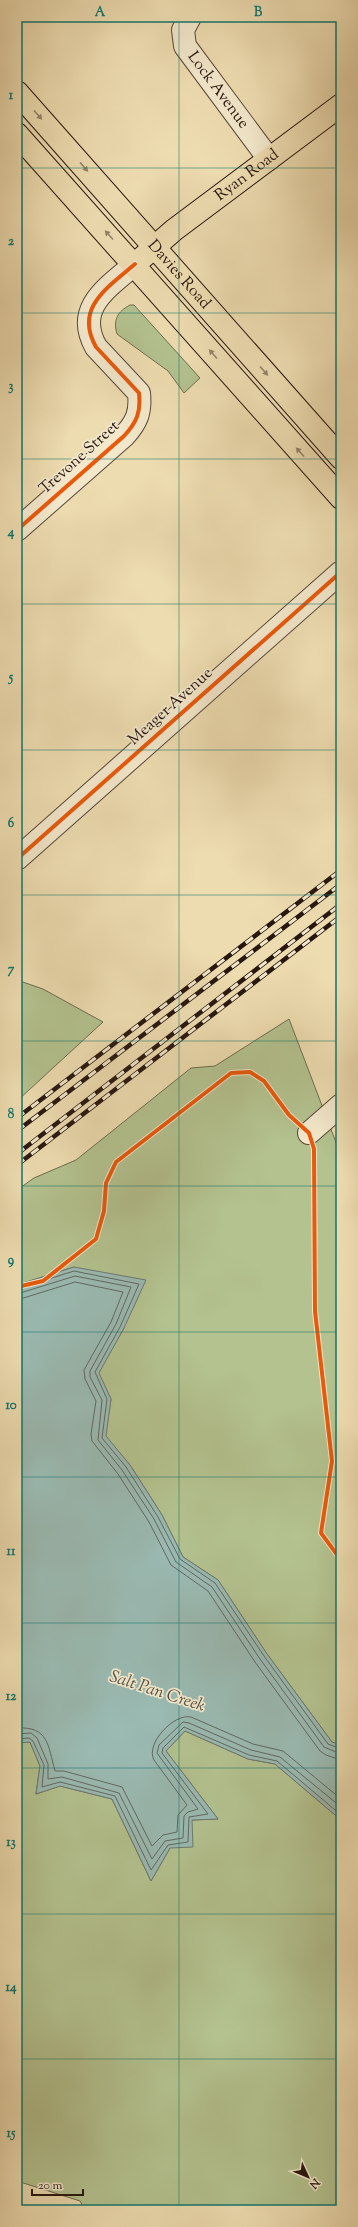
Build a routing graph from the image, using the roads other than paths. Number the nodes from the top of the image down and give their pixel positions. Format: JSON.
{"nodes":[{"id":1,"x":190,"y":17,"type":"edge"},
{"id":2,"x":17,"y":92,"type":"edge"},
{"id":3,"x":341,"y":106,"type":"edge"},
{"id":4,"x":17,"y":134,"type":"edge"},
{"id":5,"x":269,"y":159,"type":"junction"},
{"id":6,"x":154,"y":247,"type":"junction"},
{"id":7,"x":135,"y":264,"type":"junction"},
{"id":8,"x":341,"y":458,"type":"edge"},
{"id":9,"x":341,"y":498,"type":"edge"},
{"id":10,"x":17,"y":530,"type":"edge"},
{"id":11,"x":341,"y":572,"type":"edge"},
{"id":12,"x":17,"y":859,"type":"edge"},
{"id":13,"x":341,"y":1105,"type":"edge"},
{"id":14,"x":309,"y":1133,"type":"dead end"}],
"edges":[{"from":1,"to":5,"type":"street","name":"Lock Avenue"},
{"from":2,"to":6,"type":"main road","name":"Davies Road","one_way":true},
{"from":3,"to":5,"type":"main road","name":"Ryan Road"},
{"from":7,"to":4,"type":"main road","name":"Davies Road","one_way":true},
{"from":5,"to":6,"type":"main road","name":"Ryan Road"},
{"from":6,"to":7,"type":"main road","name":"Ryan Road"},
{"from":6,"to":8,"type":"main road","name":"Davies Road","one_way":true},
{"from":9,"to":7,"type":"main road","name":"Davies Road","one_way":true},
{"from":7,"to":10,"type":"street","name":"Trevone Street"},
{"from":11,"to":12,"type":"street","name":"Meager Avenue"},
{"from":13,"to":14,"type":"street"}]}
